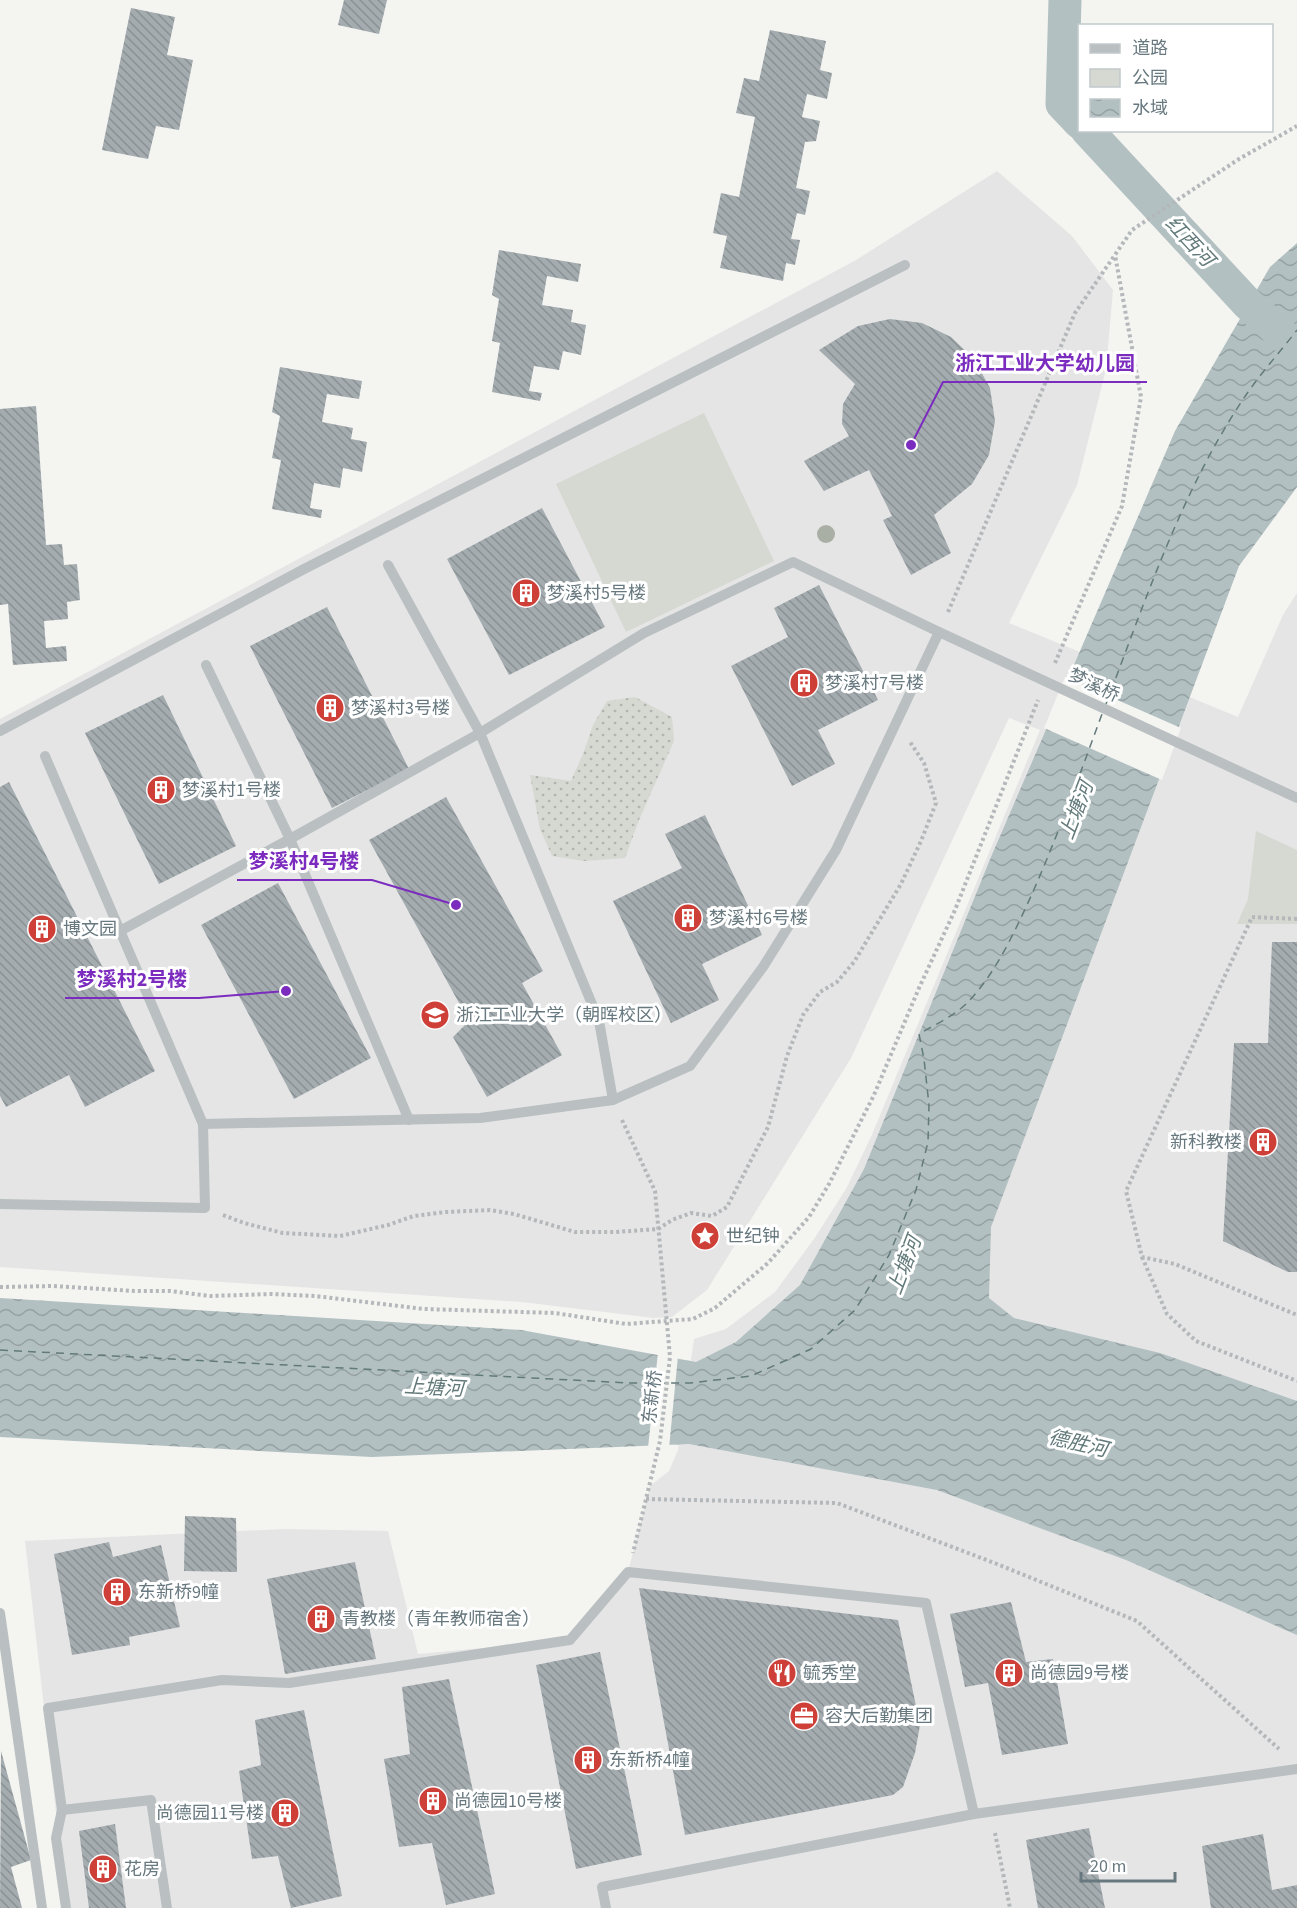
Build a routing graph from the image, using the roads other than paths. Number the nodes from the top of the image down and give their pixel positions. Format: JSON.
{"nodes":[{"id":1,"x":905,"y":265,"type":"dead end"},
{"id":2,"x":388,"y":565,"type":"dead end"},
{"id":3,"x":939,"y":632,"type":"junction"},
{"id":4,"x":206,"y":665,"type":"dead end"},
{"id":5,"x":0,"y":730,"type":"edge"},
{"id":6,"x":480,"y":733,"type":"junction"},
{"id":7,"x":45,"y":756,"type":"dead end"},
{"id":8,"x":1297,"y":798,"type":"edge"},
{"id":9,"x":290,"y":839,"type":"junction"},
{"id":10,"x":120,"y":931,"type":"junction"},
{"id":11,"x":613,"y":1100,"type":"junction"},
{"id":12,"x":410,"y":1120,"type":"junction"},
{"id":13,"x":203,"y":1124,"type":"junction"},
{"id":14,"x":0,"y":1204,"type":"edge"},
{"id":15,"x":0,"y":1613,"type":"edge"},
{"id":16,"x":1297,"y":1769,"type":"edge"},
{"id":17,"x":62,"y":1809,"type":"junction"},
{"id":18,"x":974,"y":1814,"type":"junction"},
{"id":19,"x":42,"y":1908,"type":"edge"},
{"id":20,"x":66,"y":1908,"type":"edge"},
{"id":21,"x":167,"y":1908,"type":"edge"},
{"id":22,"x":606,"y":1908,"type":"edge"}],
"edges":[{"from":1,"to":5,"type":"street"},
{"from":2,"to":6,"type":"street"},
{"from":3,"to":6,"type":"street","name":"梦溪桥"},
{"from":3,"to":8,"type":"street","name":"梦溪桥"},
{"from":3,"to":11,"type":"street"},
{"from":4,"to":9,"type":"street"},
{"from":6,"to":9,"type":"street"},
{"from":6,"to":11,"type":"street"},
{"from":7,"to":10,"type":"street"},
{"from":9,"to":10,"type":"street"},
{"from":9,"to":12,"type":"street"},
{"from":10,"to":13,"type":"street"},
{"from":11,"to":12,"type":"street"},
{"from":12,"to":13,"type":"street"},
{"from":13,"to":14,"type":"street"},
{"from":15,"to":19,"type":"street"},
{"from":16,"to":18,"type":"street"},
{"from":17,"to":18,"type":"street"},
{"from":17,"to":20,"type":"street"},
{"from":17,"to":21,"type":"street"},
{"from":18,"to":22,"type":"street"}]}
